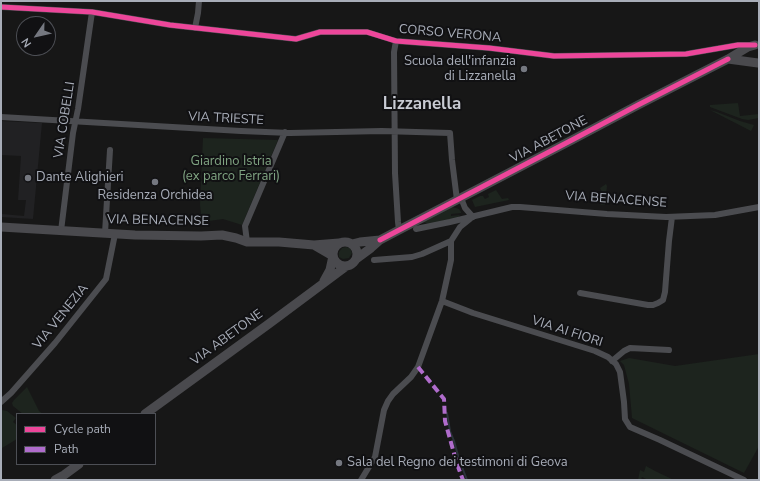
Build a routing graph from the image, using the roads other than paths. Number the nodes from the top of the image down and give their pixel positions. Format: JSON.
{"nodes":[{"id":1,"x":199,"y":1,"type":"edge"},
{"id":2,"x":1,"y":7,"type":"edge"},
{"id":3,"x":92,"y":12,"type":"junction"},
{"id":4,"x":195,"y":28,"type":"junction"},
{"id":5,"x":396,"y":41,"type":"junction"},
{"id":6,"x":757,"y":42,"type":"edge"},
{"id":7,"x":728,"y":59,"type":"junction"},
{"id":8,"x":759,"y":63,"type":"edge"},
{"id":9,"x":1,"y":117,"type":"edge"},
{"id":10,"x":75,"y":121,"type":"junction"},
{"id":11,"x":285,"y":132,"type":"junction"},
{"id":12,"x":395,"y":132,"type":"junction"},
{"id":13,"x":110,"y":150,"type":"dead end"},
{"id":14,"x":459,"y":199,"type":"junction"},
{"id":15,"x":759,"y":207,"type":"edge"},
{"id":16,"x":473,"y":217,"type":"junction"},
{"id":17,"x":672,"y":217,"type":"junction"},
{"id":18,"x":1,"y":227,"type":"edge"},
{"id":19,"x":416,"y":229,"type":"dead end"},
{"id":20,"x":399,"y":230,"type":"junction"},
{"id":21,"x":61,"y":231,"type":"junction"},
{"id":22,"x":105,"y":233,"type":"junction"},
{"id":23,"x":115,"y":234,"type":"junction"},
{"id":24,"x":380,"y":240,"type":"junction"},
{"id":25,"x":452,"y":241,"type":"junction"},
{"id":26,"x":247,"y":242,"type":"junction"},
{"id":27,"x":339,"y":243,"type":"junction"},
{"id":28,"x":352,"y":244,"type":"junction"},
{"id":29,"x":314,"y":245,"type":"junction"},
{"id":30,"x":333,"y":256,"type":"junction"},
{"id":31,"x":356,"y":259,"type":"junction"},
{"id":32,"x":374,"y":260,"type":"dead end"},
{"id":33,"x":345,"y":266,"type":"junction"},
{"id":34,"x":324,"y":282,"type":"junction"},
{"id":35,"x":580,"y":293,"type":"dead end"},
{"id":36,"x":442,"y":301,"type":"junction"},
{"id":37,"x":669,"y":350,"type":"dead end"},
{"id":38,"x":612,"y":361,"type":"junction"},
{"id":39,"x":1,"y":402,"type":"edge"},
{"id":40,"x":146,"y":413,"type":"edge"},
{"id":41,"x":78,"y":465,"type":"edge"},
{"id":42,"x":55,"y":480,"type":"edge"},
{"id":43,"x":69,"y":480,"type":"edge"},
{"id":44,"x":361,"y":480,"type":"edge"},
{"id":45,"x":744,"y":480,"type":"edge"}],
"edges":[{"from":1,"to":4,"type":"street"},
{"from":2,"to":3,"type":"street","name":"CORSO VERONA"},
{"from":3,"to":4,"type":"street","name":"CORSO VERONA"},
{"from":3,"to":10,"type":"street","name":"VIA COBELLI"},
{"from":4,"to":5,"type":"street","name":"CORSO VERONA"},
{"from":5,"to":6,"type":"street","name":"CORSO VERONA"},
{"from":5,"to":12,"type":"street"},
{"from":6,"to":7,"type":"main road","name":"VIA ABETONE"},
{"from":6,"to":8,"type":"main road"},
{"from":7,"to":8,"type":"main road"},
{"from":7,"to":14,"type":"main road","name":"VIA ABETONE"},
{"from":9,"to":10,"type":"street","name":"VIA TRIESTE"},
{"from":10,"to":11,"type":"street","name":"VIA TRIESTE"},
{"from":10,"to":21,"type":"street","name":"VIA COBELLI"},
{"from":11,"to":12,"type":"street","name":"VIA TRIESTE"},
{"from":11,"to":26,"type":"street"},
{"from":12,"to":14,"type":"street","name":"VIA TRIESTE"},
{"from":12,"to":20,"type":"street"},
{"from":13,"to":22,"type":"street"},
{"from":14,"to":16,"type":"street"},
{"from":14,"to":20,"type":"main road","name":"VIA ABETONE"},
{"from":15,"to":17,"type":"street","name":"VIA BENACENSE"},
{"from":16,"to":17,"type":"street","name":"VIA BENACENSE"},
{"from":16,"to":19,"type":"street","name":"VIA BENACENSE"},
{"from":16,"to":25,"type":"street"},
{"from":17,"to":35,"type":"street"},
{"from":18,"to":21,"type":"main road","name":"VIA BENACENSE"},
{"from":20,"to":24,"type":"main road","name":"VIA ABETONE"},
{"from":21,"to":22,"type":"main road","name":"VIA BENACENSE"},
{"from":22,"to":23,"type":"main road","name":"VIA BENACENSE"},
{"from":23,"to":26,"type":"main road","name":"VIA BENACENSE"},
{"from":23,"to":39,"type":"street","name":"VIA VENEZIA"},
{"from":24,"to":28,"type":"main road"},
{"from":24,"to":31,"type":"main road"},
{"from":25,"to":32,"type":"street"},
{"from":25,"to":36,"type":"street"},
{"from":26,"to":29,"type":"main road","name":"VIA BENACENSE"},
{"from":27,"to":28,"type":"main road"},
{"from":27,"to":29,"type":"main road","name":"VIA BENACENSE"},
{"from":27,"to":30,"type":"main road"},
{"from":28,"to":31,"type":"main road"},
{"from":29,"to":30,"type":"main road","name":"VIA BENACENSE"},
{"from":30,"to":33,"type":"main road"},
{"from":30,"to":34,"type":"main road"},
{"from":31,"to":33,"type":"main road"},
{"from":33,"to":34,"type":"main road","name":"VIA ABETONE"},
{"from":34,"to":40,"type":"main road","name":"VIA ABETONE"},
{"from":36,"to":38,"type":"street","name":"VIA AI FIORI"},
{"from":36,"to":44,"type":"street"},
{"from":37,"to":38,"type":"street"},
{"from":38,"to":45,"type":"street","name":"VIA AI FIORI"},
{"from":41,"to":42,"type":"main road"},
{"from":41,"to":43,"type":"main road"}]}
